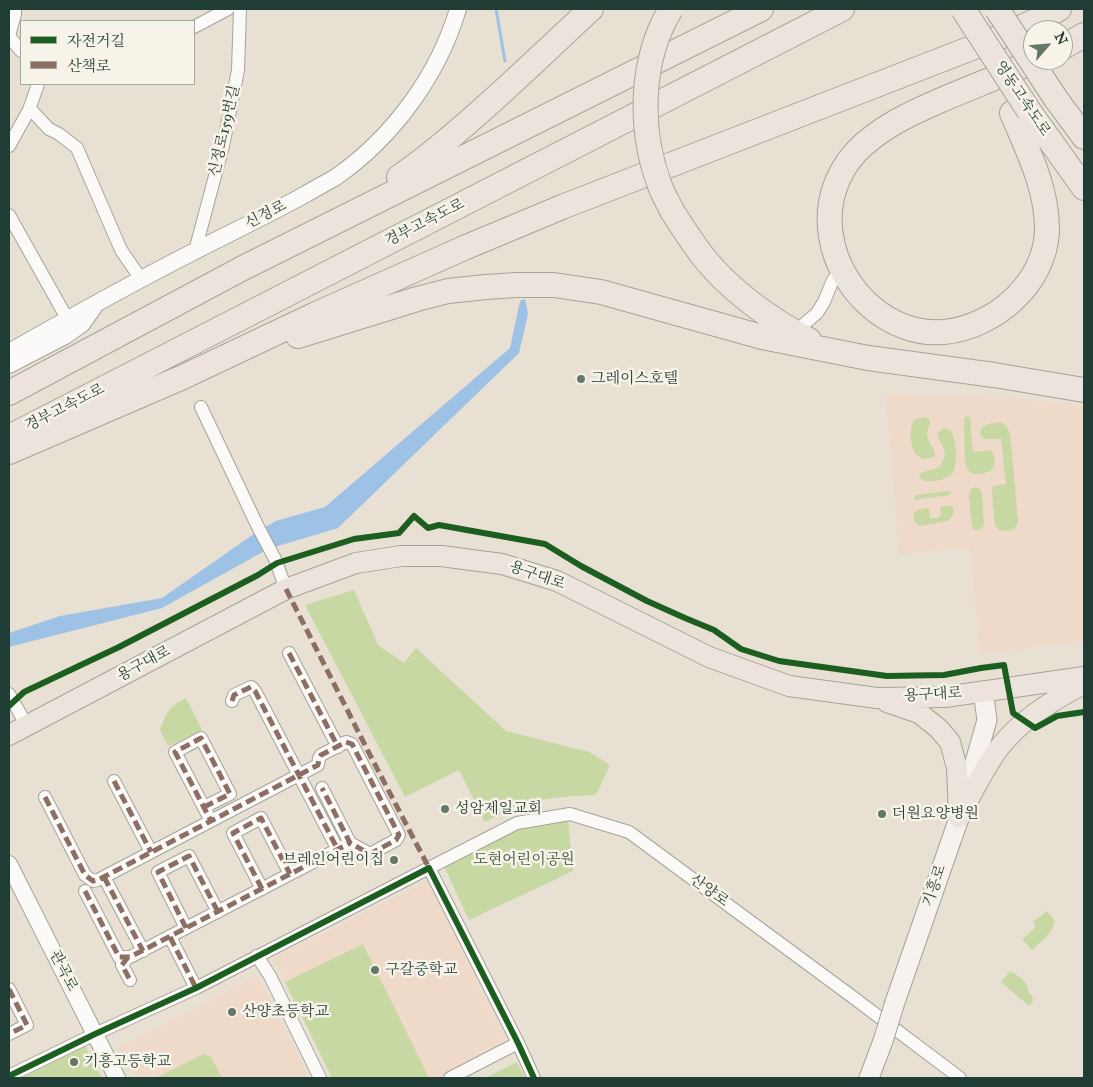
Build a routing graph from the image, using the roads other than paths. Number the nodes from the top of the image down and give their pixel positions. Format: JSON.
{"nodes":[{"id":1,"x":15,"y":9,"type":"edge"},
{"id":2,"x":228,"y":9,"type":"edge"},
{"id":3,"x":240,"y":9,"type":"edge"},
{"id":4,"x":458,"y":9,"type":"edge"},
{"id":5,"x":590,"y":9,"type":"edge"},
{"id":6,"x":671,"y":9,"type":"edge"},
{"id":7,"x":761,"y":9,"type":"edge"},
{"id":8,"x":842,"y":9,"type":"edge"},
{"id":9,"x":962,"y":9,"type":"edge"},
{"id":10,"x":997,"y":9,"type":"edge"},
{"id":11,"x":1059,"y":9,"type":"edge"},
{"id":12,"x":195,"y":27,"type":"edge"},
{"id":13,"x":1084,"y":35,"type":"edge"},
{"id":14,"x":9,"y":36,"type":"edge"},
{"id":15,"x":1073,"y":41,"type":"edge"},
{"id":16,"x":20,"y":50,"type":"edge"},
{"id":17,"x":1023,"y":66,"type":"edge"},
{"id":18,"x":38,"y":85,"type":"edge"},
{"id":19,"x":29,"y":110,"type":"junction"},
{"id":20,"x":1020,"y":112,"type":"junction"},
{"id":21,"x":1084,"y":137,"type":"edge"},
{"id":22,"x":9,"y":146,"type":"edge"},
{"id":23,"x":1084,"y":188,"type":"edge"},
{"id":24,"x":9,"y":214,"type":"edge"},
{"id":25,"x":307,"y":235,"type":"junction"},
{"id":26,"x":195,"y":251,"type":"junction"},
{"id":27,"x":841,"y":269,"type":"junction"},
{"id":28,"x":141,"y":279,"type":"junction"},
{"id":29,"x":97,"y":303,"type":"junction"},
{"id":30,"x":64,"y":313,"type":"junction"},
{"id":31,"x":795,"y":332,"type":"junction"},
{"id":32,"x":9,"y":341,"type":"edge"},
{"id":33,"x":9,"y":352,"type":"edge"},
{"id":34,"x":868,"y":358,"type":"junction"},
{"id":35,"x":9,"y":365,"type":"edge"},
{"id":36,"x":183,"y":377,"type":"junction"},
{"id":37,"x":1084,"y":390,"type":"edge"},
{"id":38,"x":9,"y":393,"type":"edge"},
{"id":39,"x":201,"y":406,"type":"dead end"},
{"id":40,"x":9,"y":437,"type":"edge"},
{"id":41,"x":9,"y":452,"type":"edge"},
{"id":42,"x":286,"y":589,"type":"junction"},
{"id":43,"x":289,"y":653,"type":"dead end"},
{"id":44,"x":1084,"y":677,"type":"edge"},
{"id":45,"x":1084,"y":684,"type":"edge"},
{"id":46,"x":984,"y":692,"type":"junction"},
{"id":47,"x":9,"y":694,"type":"edge"},
{"id":48,"x":877,"y":698,"type":"junction"},
{"id":49,"x":232,"y":701,"type":"dead end"},
{"id":50,"x":27,"y":726,"type":"junction"},
{"id":51,"x":9,"y":735,"type":"edge"},
{"id":52,"x":338,"y":747,"type":"junction"},
{"id":53,"x":299,"y":775,"type":"junction"},
{"id":54,"x":114,"y":781,"type":"dead end"},
{"id":55,"x":322,"y":788,"type":"dead end"},
{"id":56,"x":45,"y":797,"type":"dead end"},
{"id":57,"x":204,"y":807,"type":"junction"},
{"id":58,"x":959,"y":818,"type":"junction"},
{"id":59,"x":211,"y":821,"type":"junction"},
{"id":60,"x":350,"y":843,"type":"junction"},
{"id":61,"x":338,"y":850,"type":"junction"},
{"id":62,"x":151,"y":852,"type":"junction"},
{"id":63,"x":9,"y":864,"type":"edge"},
{"id":64,"x":429,"y":868,"type":"junction"},
{"id":65,"x":290,"y":874,"type":"junction"},
{"id":66,"x":104,"y":877,"type":"junction"},
{"id":67,"x":262,"y":889,"type":"junction"},
{"id":68,"x":85,"y":891,"type":"dead end"},
{"id":69,"x":218,"y":912,"type":"junction"},
{"id":70,"x":186,"y":928,"type":"junction"},
{"id":71,"x":170,"y":937,"type":"junction"},
{"id":72,"x":143,"y":951,"type":"junction"},
{"id":73,"x":257,"y":956,"type":"junction"},
{"id":74,"x":128,"y":957,"type":"junction"},
{"id":75,"x":130,"y":980,"type":"dead end"},
{"id":76,"x":196,"y":988,"type":"junction"},
{"id":77,"x":9,"y":989,"type":"edge"},
{"id":78,"x":9,"y":1034,"type":"edge"},
{"id":79,"x":94,"y":1034,"type":"junction"},
{"id":80,"x":518,"y":1043,"type":"junction"},
{"id":81,"x":9,"y":1076,"type":"edge"},
{"id":82,"x":117,"y":1078,"type":"edge"},
{"id":83,"x":320,"y":1078,"type":"edge"},
{"id":84,"x":450,"y":1078,"type":"edge"},
{"id":85,"x":534,"y":1078,"type":"edge"},
{"id":86,"x":869,"y":1078,"type":"edge"},
{"id":87,"x":960,"y":1078,"type":"edge"}],
"edges":[{"from":1,"to":14,"type":"street"},
{"from":2,"to":12,"type":"street"},
{"from":3,"to":26,"type":"street","name":"신정로159번길"},
{"from":4,"to":26,"type":"street","name":"신정로"},
{"from":5,"to":25,"type":"highway"},
{"from":6,"to":31,"type":"highway","bridge":true},
{"from":7,"to":25,"type":"highway"},
{"from":8,"to":40,"type":"highway","name":"경부고속도로"},
{"from":9,"to":20,"type":"highway","bridge":true},
{"from":10,"to":21,"type":"highway","name":"영동고속도로","bridge":true},
{"from":11,"to":36,"type":"highway"},
{"from":13,"to":15,"type":"highway"},
{"from":14,"to":16,"type":"street"},
{"from":17,"to":27,"type":"highway"},
{"from":18,"to":19,"type":"street"},
{"from":19,"to":22,"type":"street"},
{"from":19,"to":28,"type":"street"},
{"from":20,"to":23,"type":"highway","name":"영동고속도로"},
{"from":20,"to":27,"type":"highway"},
{"from":24,"to":30,"type":"street"},
{"from":25,"to":38,"type":"highway"},
{"from":26,"to":28,"type":"street","name":"신정로"},
{"from":27,"to":31,"type":"street"},
{"from":28,"to":29,"type":"street","name":"신정로"},
{"from":29,"to":30,"type":"street"},
{"from":29,"to":33,"type":"street","name":"신정로"},
{"from":29,"to":35,"type":"street"},
{"from":30,"to":32,"type":"street"},
{"from":31,"to":34,"type":"highway"},
{"from":34,"to":36,"type":"highway"},
{"from":34,"to":37,"type":"highway"},
{"from":36,"to":41,"type":"highway"},
{"from":39,"to":42,"type":"street"},
{"from":42,"to":48,"type":"main road","name":"용구대로"},
{"from":42,"to":50,"type":"main road","name":"용구대로"},
{"from":43,"to":52,"type":"street"},
{"from":44,"to":46,"type":"main road","name":"용구대로"},
{"from":45,"to":58,"type":"main road"},
{"from":46,"to":48,"type":"main road","name":"용구대로"},
{"from":46,"to":58,"type":"main road","name":"기흥로"},
{"from":47,"to":50,"type":"street"},
{"from":48,"to":58,"type":"main road"},
{"from":49,"to":53,"type":"street"},
{"from":50,"to":51,"type":"main road","name":"용구대로"},
{"from":52,"to":53,"type":"street"},
{"from":52,"to":60,"type":"street"},
{"from":53,"to":59,"type":"street"},
{"from":53,"to":61,"type":"street"},
{"from":54,"to":62,"type":"street"},
{"from":55,"to":60,"type":"street"},
{"from":56,"to":66,"type":"street"},
{"from":57,"to":57,"type":"street"},
{"from":57,"to":59,"type":"street"},
{"from":58,"to":86,"type":"main road","name":"기흥로","bridge":true},
{"from":59,"to":62,"type":"street"},
{"from":60,"to":61,"type":"street"},
{"from":61,"to":65,"type":"street"},
{"from":62,"to":66,"type":"street"},
{"from":63,"to":79,"type":"street","name":"관곡로"},
{"from":64,"to":73,"type":"street","name":"산양로"},
{"from":64,"to":80,"type":"street"},
{"from":64,"to":87,"type":"street","name":"산양로"},
{"from":65,"to":67,"type":"street"},
{"from":65,"to":67,"type":"street"},
{"from":66,"to":72,"type":"street"},
{"from":67,"to":69,"type":"street"},
{"from":68,"to":74,"type":"street"},
{"from":69,"to":70,"type":"street"},
{"from":69,"to":70,"type":"street"},
{"from":70,"to":71,"type":"street"},
{"from":71,"to":72,"type":"street"},
{"from":71,"to":76,"type":"street"},
{"from":72,"to":74,"type":"street"},
{"from":73,"to":76,"type":"street","name":"산양로"},
{"from":73,"to":83,"type":"street"},
{"from":74,"to":75,"type":"street"},
{"from":76,"to":79,"type":"street","name":"산양로"},
{"from":77,"to":78,"type":"street"},
{"from":79,"to":81,"type":"street","name":"산양로"},
{"from":79,"to":82,"type":"street","name":"관곡로"},
{"from":80,"to":84,"type":"street"},
{"from":80,"to":85,"type":"street"}]}
